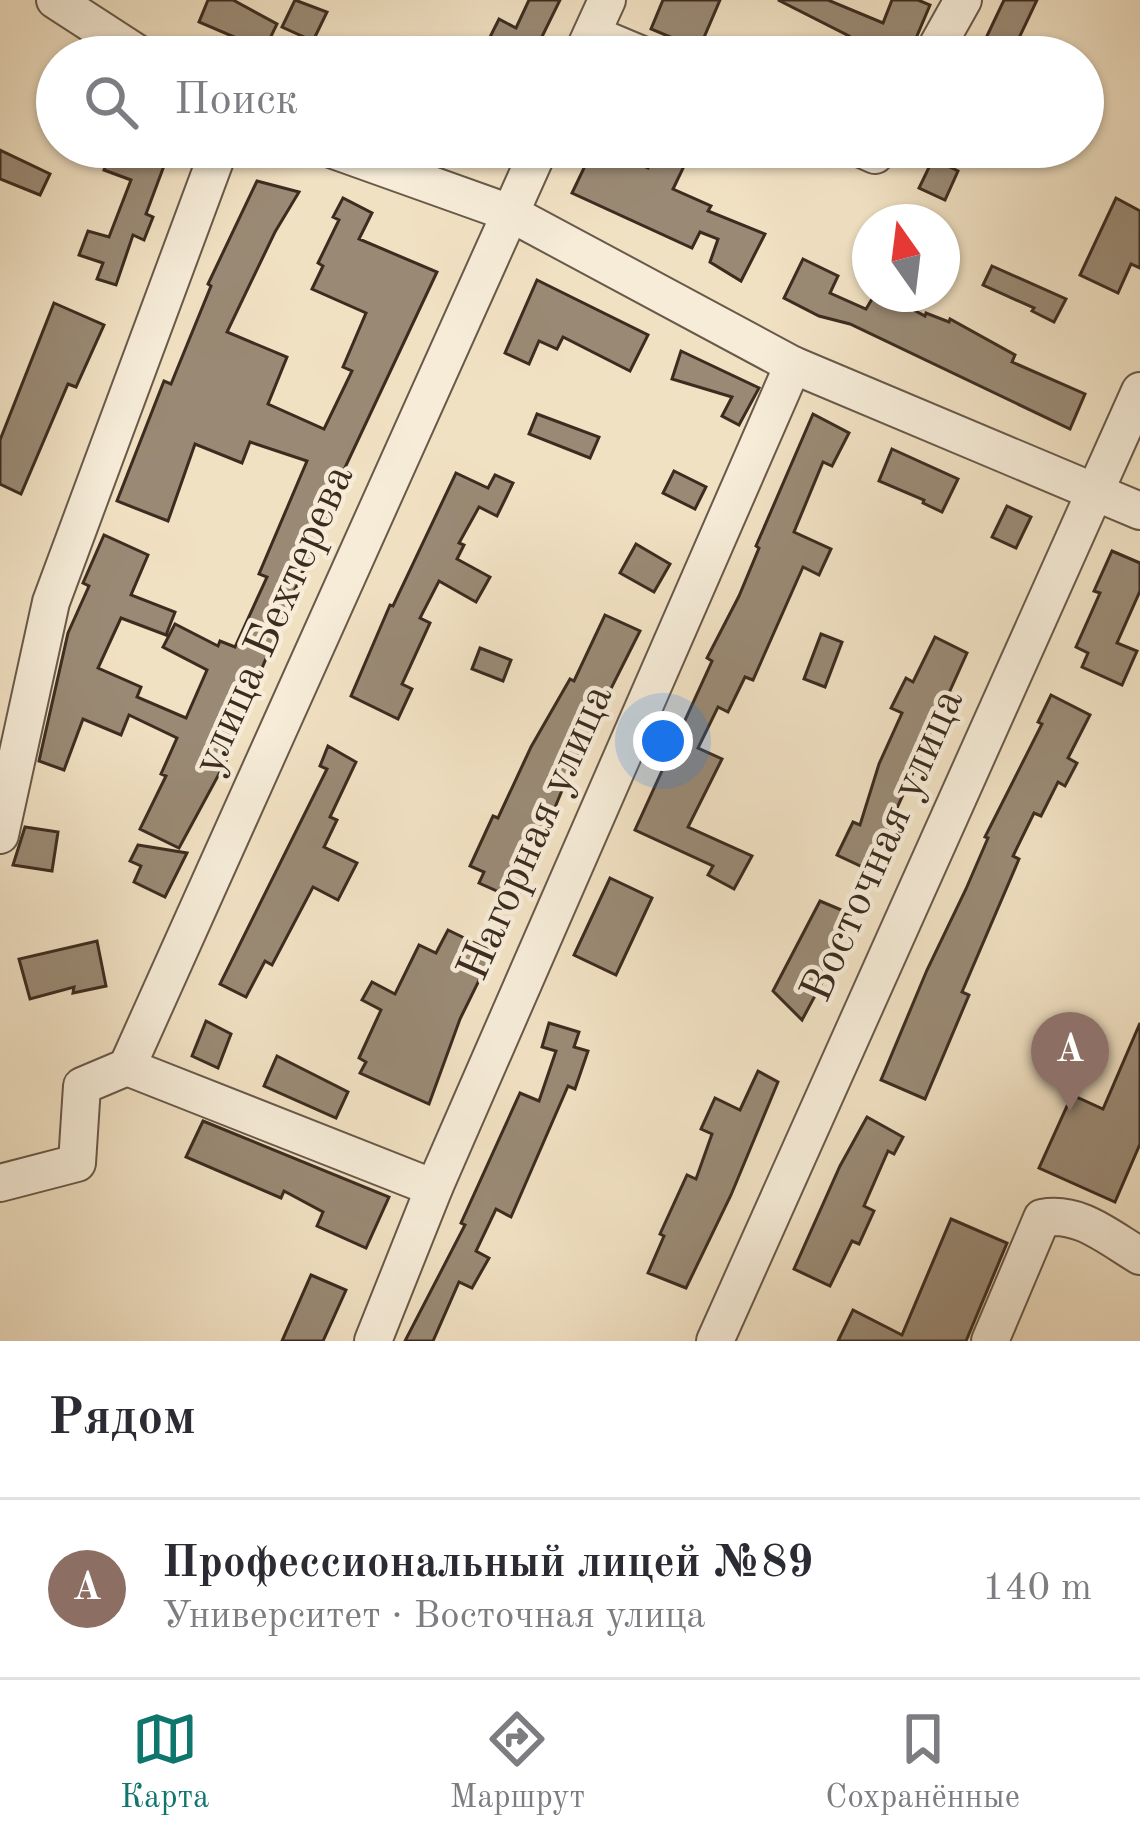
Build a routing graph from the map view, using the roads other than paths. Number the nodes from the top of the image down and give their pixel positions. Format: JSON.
{"nodes":[{"id":1,"x":55,"y":0,"type":"edge"},
{"id":2,"x":607,"y":0,"type":"edge"},
{"id":3,"x":963,"y":0,"type":"edge"},
{"id":4,"x":111,"y":36,"type":"edge"},
{"id":5,"x":590,"y":36,"type":"edge"},
{"id":6,"x":943,"y":36,"type":"edge"},
{"id":7,"x":212,"y":168,"type":"edge"},
{"id":8,"x":385,"y":168,"type":"edge"},
{"id":9,"x":530,"y":168,"type":"edge"},
{"id":10,"x":510,"y":212,"type":"junction"},
{"id":11,"x":793,"y":365,"type":"junction"},
{"id":12,"x":1140,"y":391,"type":"edge"},
{"id":13,"x":1096,"y":491,"type":"junction"},
{"id":14,"x":1140,"y":511,"type":"edge"},
{"id":15,"x":0,"y":836,"type":"edge"},
{"id":16,"x":127,"y":1067,"type":"junction"},
{"id":17,"x":0,"y":1184,"type":"edge"},
{"id":18,"x":434,"y":1188,"type":"junction"},
{"id":19,"x":1140,"y":1256,"type":"edge"},
{"id":20,"x":373,"y":1341,"type":"edge"},
{"id":21,"x":715,"y":1341,"type":"edge"},
{"id":22,"x":990,"y":1341,"type":"edge"}],
"edges":[{"from":1,"to":4,"type":"street"},
{"from":2,"to":5,"type":"street"},
{"from":3,"to":6,"type":"street"},
{"from":7,"to":15,"type":"street"},
{"from":8,"to":10,"type":"street"},
{"from":9,"to":10,"type":"street","name":"улица Бехтерева"},
{"from":10,"to":11,"type":"street"},
{"from":10,"to":16,"type":"street","name":"улица Бехтерева"},
{"from":11,"to":13,"type":"street"},
{"from":11,"to":18,"type":"street","name":"Нагорная улица"},
{"from":12,"to":13,"type":"street","name":"Восточная улица"},
{"from":13,"to":14,"type":"street"},
{"from":13,"to":21,"type":"street","name":"Восточная улица"},
{"from":16,"to":17,"type":"street"},
{"from":16,"to":18,"type":"street"},
{"from":18,"to":20,"type":"street","name":"Нагорная улица"},
{"from":19,"to":22,"type":"street"}]}
